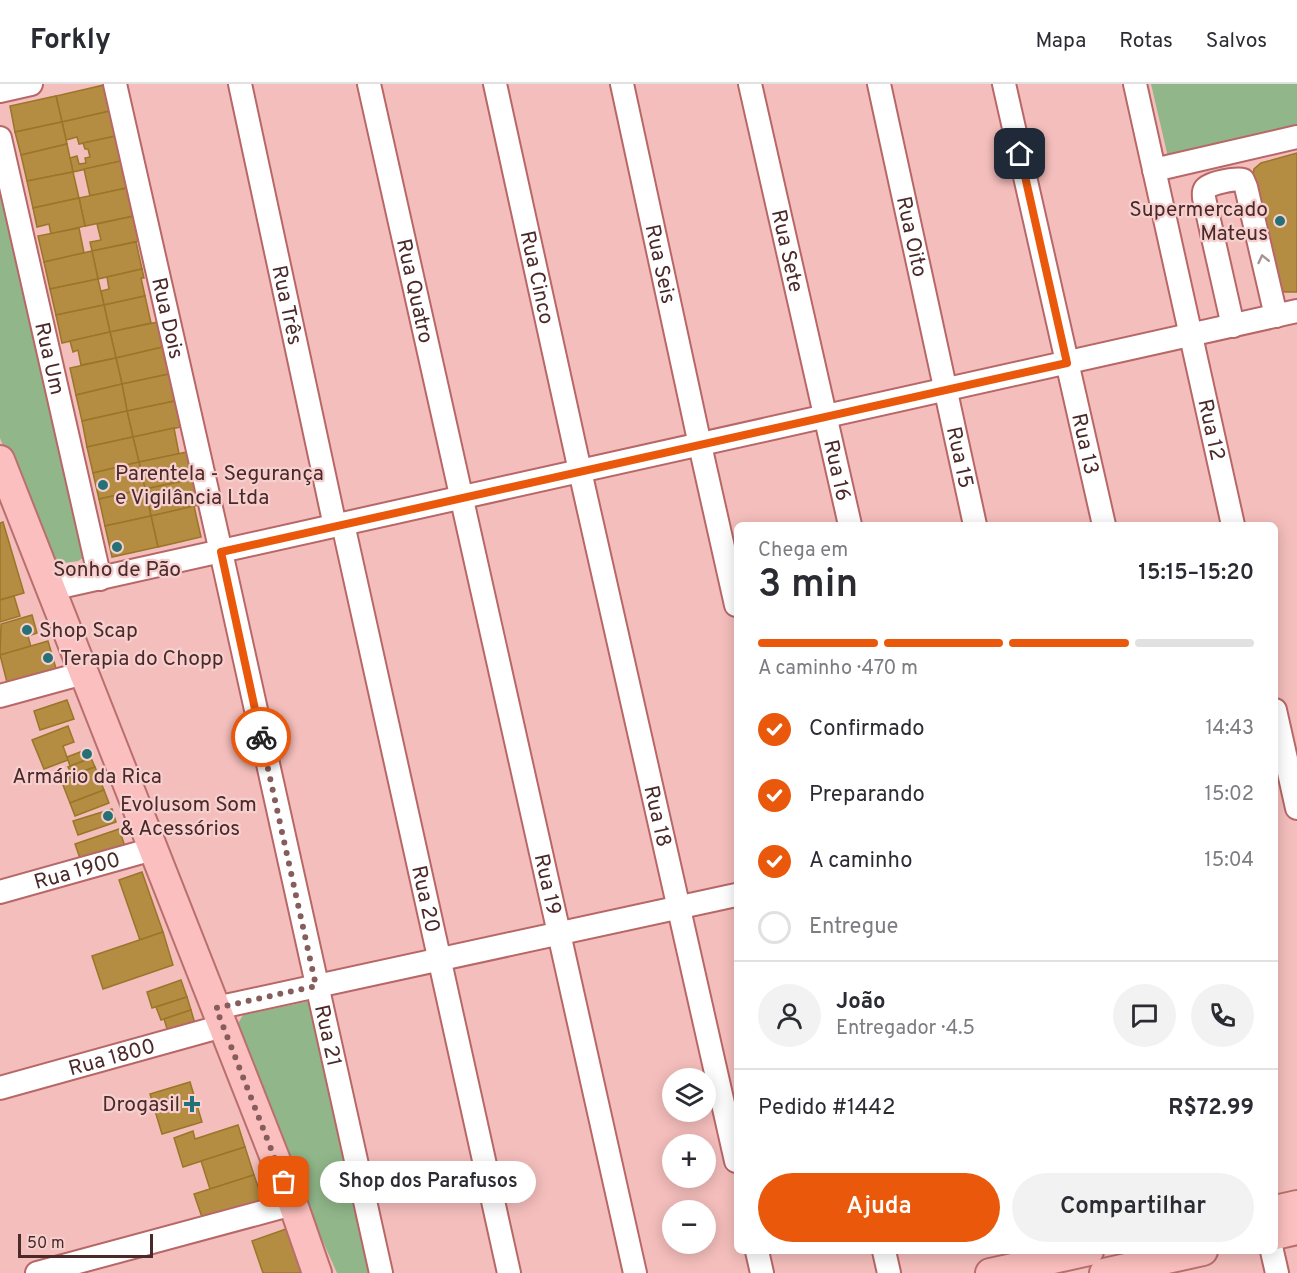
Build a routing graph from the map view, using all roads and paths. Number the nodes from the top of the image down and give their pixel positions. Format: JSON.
{"nodes":[{"id":1,"x":31,"y":84,"type":"edge"},
{"id":2,"x":115,"y":84,"type":"edge"},
{"id":3,"x":240,"y":84,"type":"edge"},
{"id":4,"x":369,"y":84,"type":"edge"},
{"id":5,"x":495,"y":84,"type":"edge"},
{"id":6,"x":622,"y":84,"type":"edge"},
{"id":7,"x":750,"y":84,"type":"edge"},
{"id":8,"x":879,"y":84,"type":"edge"},
{"id":9,"x":1004,"y":84,"type":"edge"},
{"id":10,"x":1135,"y":84,"type":"edge"},
{"id":11,"x":0,"y":91,"type":"edge"},
{"id":12,"x":1297,"y":137,"type":"edge"},
{"id":13,"x":0,"y":138,"type":"edge"},
{"id":14,"x":1154,"y":170,"type":"junction"},
{"id":15,"x":1286,"y":314,"type":"edge"},
{"id":16,"x":1233,"y":326,"type":"junction"},
{"id":17,"x":1191,"y":335,"type":"junction"},
{"id":18,"x":1067,"y":363,"type":"junction"},
{"id":19,"x":946,"y":390,"type":"junction"},
{"id":20,"x":826,"y":416,"type":"junction"},
{"id":21,"x":700,"y":445,"type":"junction"},
{"id":22,"x":0,"y":460,"type":"edge"},
{"id":23,"x":580,"y":471,"type":"junction"},
{"id":24,"x":6,"y":494,"type":"edge"},
{"id":25,"x":462,"y":498,"type":"junction"},
{"id":26,"x":849,"y":522,"type":"edge"},
{"id":27,"x":974,"y":522,"type":"edge"},
{"id":28,"x":1103,"y":522,"type":"edge"},
{"id":29,"x":1232,"y":522,"type":"edge"},
{"id":30,"x":339,"y":525,"type":"junction"},
{"id":31,"x":221,"y":552,"type":"junction"},
{"id":32,"x":100,"y":579,"type":"junction"},
{"id":33,"x":51,"y":590,"type":"junction"},
{"id":34,"x":734,"y":596,"type":"edge"},
{"id":35,"x":84,"y":673,"type":"junction"},
{"id":36,"x":0,"y":696,"type":"edge"},
{"id":37,"x":1278,"y":725,"type":"edge"},
{"id":38,"x":1287,"y":771,"type":"edge"},
{"id":39,"x":1297,"y":808,"type":"edge"},
{"id":40,"x":153,"y":849,"type":"junction"},
{"id":41,"x":0,"y":892,"type":"edge"},
{"id":42,"x":734,"y":895,"type":"edge"},
{"id":43,"x":679,"y":908,"type":"junction"},
{"id":44,"x":559,"y":934,"type":"junction"},
{"id":45,"x":439,"y":959,"type":"junction"},
{"id":46,"x":316,"y":986,"type":"junction"},
{"id":47,"x":219,"y":1017,"type":"junction"},
{"id":48,"x":0,"y":1088,"type":"edge"},
{"id":49,"x":734,"y":1152,"type":"edge"},
{"id":50,"x":293,"y":1204,"type":"junction"},
{"id":51,"x":1297,"y":1205,"type":"edge"},
{"id":52,"x":1278,"y":1209,"type":"edge"},
{"id":53,"x":1297,"y":1230,"type":"edge"},
{"id":54,"x":1278,"y":1234,"type":"edge"},
{"id":55,"x":758,"y":1254,"type":"edge"},
{"id":56,"x":885,"y":1254,"type":"edge"},
{"id":57,"x":1072,"y":1254,"type":"edge"},
{"id":58,"x":1190,"y":1254,"type":"edge"},
{"id":59,"x":1273,"y":1254,"type":"edge"},
{"id":60,"x":1017,"y":1264,"type":"edge"},
{"id":61,"x":1114,"y":1272,"type":"edge"},
{"id":62,"x":37,"y":1273,"type":"edge"},
{"id":63,"x":317,"y":1273,"type":"edge"},
{"id":64,"x":327,"y":1273,"type":"edge"},
{"id":65,"x":381,"y":1273,"type":"edge"},
{"id":66,"x":509,"y":1273,"type":"edge"},
{"id":67,"x":635,"y":1273,"type":"edge"},
{"id":68,"x":762,"y":1273,"type":"edge"},
{"id":69,"x":890,"y":1273,"type":"edge"},
{"id":70,"x":990,"y":1273,"type":"edge"},
{"id":71,"x":1277,"y":1273,"type":"edge"}],
"edges":[{"from":1,"to":11,"type":"street"},
{"from":2,"to":31,"type":"street","name":"Rua Dois"},
{"from":3,"to":30,"type":"street","name":"Rua Três"},
{"from":4,"to":25,"type":"street","name":"Rua Quatro"},
{"from":5,"to":23,"type":"street","name":"Rua Cinco"},
{"from":6,"to":21,"type":"street","name":"Rua Seis"},
{"from":7,"to":20,"type":"street","name":"Rua Sete"},
{"from":8,"to":19,"type":"street","name":"Rua Oito"},
{"from":9,"to":18,"type":"street","name":"Rua 13"},
{"from":10,"to":14,"type":"street","name":"Rua 12"},
{"from":12,"to":14,"type":"street"},
{"from":13,"to":32,"type":"street","name":"Rua Um"},
{"from":14,"to":17,"type":"street","name":"Rua 12"},
{"from":15,"to":16,"type":"street"},
{"from":15,"to":16,"type":"street","one_way":true},
{"from":16,"to":17,"type":"street"},
{"from":17,"to":18,"type":"street"},
{"from":17,"to":29,"type":"street","name":"Rua 12"},
{"from":18,"to":19,"type":"street"},
{"from":18,"to":28,"type":"street","name":"Rua 13"},
{"from":19,"to":20,"type":"street"},
{"from":19,"to":27,"type":"street","name":"Rua 15"},
{"from":20,"to":21,"type":"street"},
{"from":20,"to":26,"type":"street","name":"Rua 16"},
{"from":21,"to":23,"type":"street"},
{"from":21,"to":34,"type":"street","name":"Rua Seis"},
{"from":22,"to":24,"type":"main road"},
{"from":23,"to":25,"type":"street"},
{"from":23,"to":43,"type":"street","name":"Rua 18"},
{"from":24,"to":33,"type":"main road"},
{"from":25,"to":30,"type":"street"},
{"from":25,"to":44,"type":"street","name":"Rua 19"},
{"from":30,"to":31,"type":"street"},
{"from":30,"to":45,"type":"street","name":"Rua 20"},
{"from":31,"to":32,"type":"street"},
{"from":31,"to":46,"type":"street","name":"Rua 21"},
{"from":32,"to":33,"type":"street"},
{"from":33,"to":35,"type":"main road"},
{"from":35,"to":36,"type":"street"},
{"from":35,"to":40,"type":"main road"},
{"from":37,"to":38,"type":"street"},
{"from":38,"to":39,"type":"street"},
{"from":40,"to":41,"type":"street","name":"Rua 1900"},
{"from":40,"to":47,"type":"main road"},
{"from":42,"to":43,"type":"street","name":"Rua 1800"},
{"from":43,"to":44,"type":"street","name":"Rua 1800"},
{"from":43,"to":49,"type":"street","name":"Rua 18"},
{"from":44,"to":45,"type":"street","name":"Rua 1800"},
{"from":44,"to":67,"type":"street","name":"Rua 19"},
{"from":45,"to":46,"type":"street","name":"Rua 1800"},
{"from":45,"to":66,"type":"street","name":"Rua 20"},
{"from":46,"to":47,"type":"street","name":"Rua 1800"},
{"from":46,"to":65,"type":"street","name":"Rua 21"},
{"from":47,"to":48,"type":"street","name":"Rua 1800"},
{"from":47,"to":50,"type":"main road"},
{"from":50,"to":62,"type":"street"},
{"from":50,"to":63,"type":"main road"},
{"from":50,"to":64,"type":"main road"},
{"from":51,"to":52,"type":"main road"},
{"from":53,"to":54,"type":"main road"},
{"from":55,"to":68,"type":"street"},
{"from":56,"to":69,"type":"street"},
{"from":57,"to":60,"type":"main road"},
{"from":58,"to":61,"type":"main road"},
{"from":59,"to":71,"type":"street"},
{"from":60,"to":70,"type":"main road"}]}
